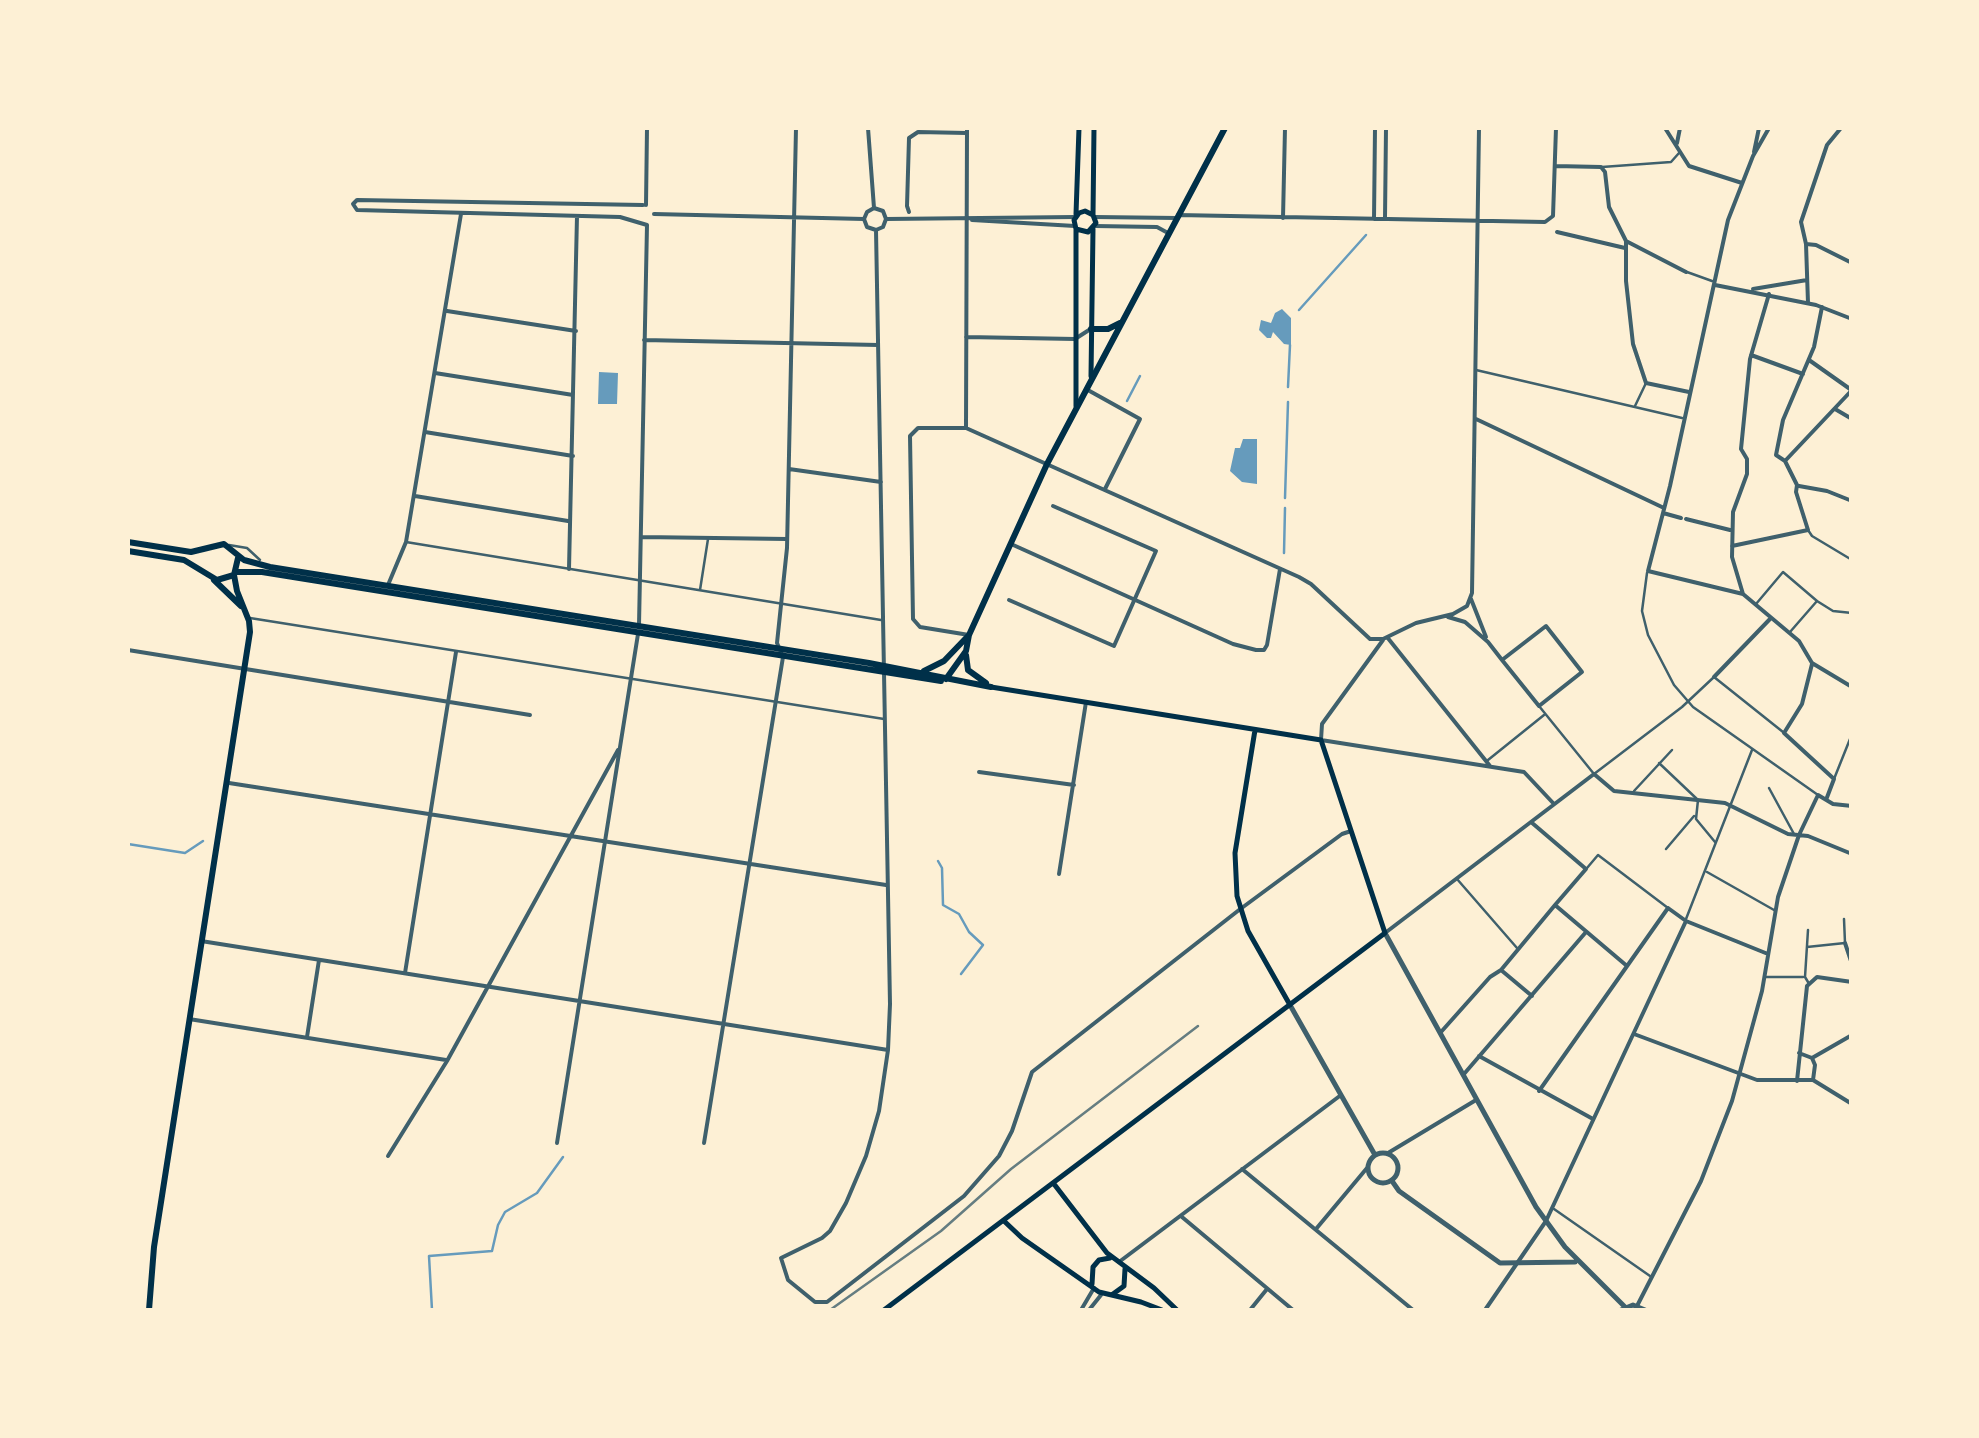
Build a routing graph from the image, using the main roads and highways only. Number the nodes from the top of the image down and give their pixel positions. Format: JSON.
{"nodes":[{"id":1,"x":1079,"y":128,"type":"edge"},
{"id":2,"x":1094,"y":128,"type":"edge"},
{"id":3,"x":1224,"y":128,"type":"edge"},
{"id":4,"x":1076,"y":216,"type":"junction"},
{"id":5,"x":1094,"y":216,"type":"junction"},
{"id":6,"x":1076,"y":228,"type":"junction"},
{"id":7,"x":1094,"y":228,"type":"junction"},
{"id":8,"x":1121,"y":323,"type":"junction"},
{"id":9,"x":1091,"y":329,"type":"junction"},
{"id":10,"x":1092,"y":379,"type":"junction"},
{"id":11,"x":1076,"y":409,"type":"junction"},
{"id":12,"x":128,"y":542,"type":"edge"},
{"id":13,"x":128,"y":550,"type":"edge"},
{"id":14,"x":207,"y":550,"type":"junction"},
{"id":15,"x":238,"y":555,"type":"junction"},
{"id":16,"x":206,"y":573,"type":"junction"},
{"id":17,"x":235,"y":574,"type":"junction"},
{"id":18,"x":214,"y":580,"type":"junction"},
{"id":19,"x":246,"y":614,"type":"junction"},
{"id":20,"x":638,"y":630,"type":"junction"},
{"id":21,"x":969,"y":635,"type":"junction"},
{"id":22,"x":956,"y":650,"type":"junction"},
{"id":23,"x":966,"y":651,"type":"junction"},
{"id":24,"x":883,"y":670,"type":"junction"},
{"id":25,"x":918,"y":672,"type":"junction"},
{"id":26,"x":950,"y":680,"type":"junction"},
{"id":27,"x":991,"y":687,"type":"junction"},
{"id":28,"x":1255,"y":730,"type":"junction"},
{"id":29,"x":1290,"y":1005,"type":"junction"},
{"id":30,"x":1054,"y":1184,"type":"junction"},
{"id":31,"x":1004,"y":1220,"type":"junction"},
{"id":32,"x":1116,"y":1260,"type":"junction"},
{"id":33,"x":1125,"y":1269,"type":"junction"},
{"id":34,"x":1093,"y":1286,"type":"junction"},
{"id":35,"x":1113,"y":1294,"type":"junction"},
{"id":36,"x":148,"y":1310,"type":"edge"},
{"id":37,"x":884,"y":1310,"type":"edge"},
{"id":38,"x":1162,"y":1310,"type":"edge"},
{"id":39,"x":1178,"y":1310,"type":"edge"}],
"edges":[{"from":1,"to":4,"type":"main road"},
{"from":2,"to":5,"type":"main road"},
{"from":3,"to":8,"type":"main road"},
{"from":4,"to":5,"type":"main road"},
{"from":4,"to":6,"type":"main road"},
{"from":5,"to":7,"type":"main road"},
{"from":6,"to":7,"type":"main road"},
{"from":6,"to":11,"type":"main road"},
{"from":7,"to":9,"type":"main road"},
{"from":8,"to":9,"type":"main road"},
{"from":8,"to":10,"type":"main road"},
{"from":9,"to":10,"type":"main road"},
{"from":10,"to":11,"type":"main road"},
{"from":11,"to":21,"type":"main road"},
{"from":12,"to":14,"type":"main road"},
{"from":13,"to":16,"type":"main road"},
{"from":14,"to":15,"type":"main road"},
{"from":14,"to":16,"type":"main road"},
{"from":15,"to":17,"type":"main road"},
{"from":15,"to":20,"type":"main road"},
{"from":16,"to":18,"type":"main road"},
{"from":17,"to":18,"type":"main road"},
{"from":17,"to":19,"type":"main road"},
{"from":17,"to":20,"type":"main road"},
{"from":18,"to":19,"type":"main road"},
{"from":19,"to":36,"type":"main road"},
{"from":20,"to":24,"type":"main road"},
{"from":21,"to":22,"type":"main road"},
{"from":21,"to":23,"type":"main road"},
{"from":22,"to":25,"type":"main road"},
{"from":22,"to":26,"type":"main road"},
{"from":23,"to":26,"type":"main road"},
{"from":23,"to":27,"type":"main road"},
{"from":24,"to":25,"type":"main road"},
{"from":24,"to":26,"type":"main road"},
{"from":25,"to":26,"type":"main road"},
{"from":26,"to":27,"type":"main road"},
{"from":27,"to":28,"type":"main road"},
{"from":28,"to":29,"type":"main road"},
{"from":28,"to":29,"type":"main road"},
{"from":29,"to":30,"type":"main road"},
{"from":30,"to":31,"type":"main road"},
{"from":30,"to":32,"type":"main road"},
{"from":31,"to":34,"type":"main road"},
{"from":31,"to":37,"type":"main road"},
{"from":32,"to":33,"type":"main road"},
{"from":32,"to":34,"type":"main road"},
{"from":33,"to":35,"type":"main road"},
{"from":33,"to":39,"type":"main road"},
{"from":34,"to":35,"type":"main road"},
{"from":35,"to":38,"type":"main road"}]}
